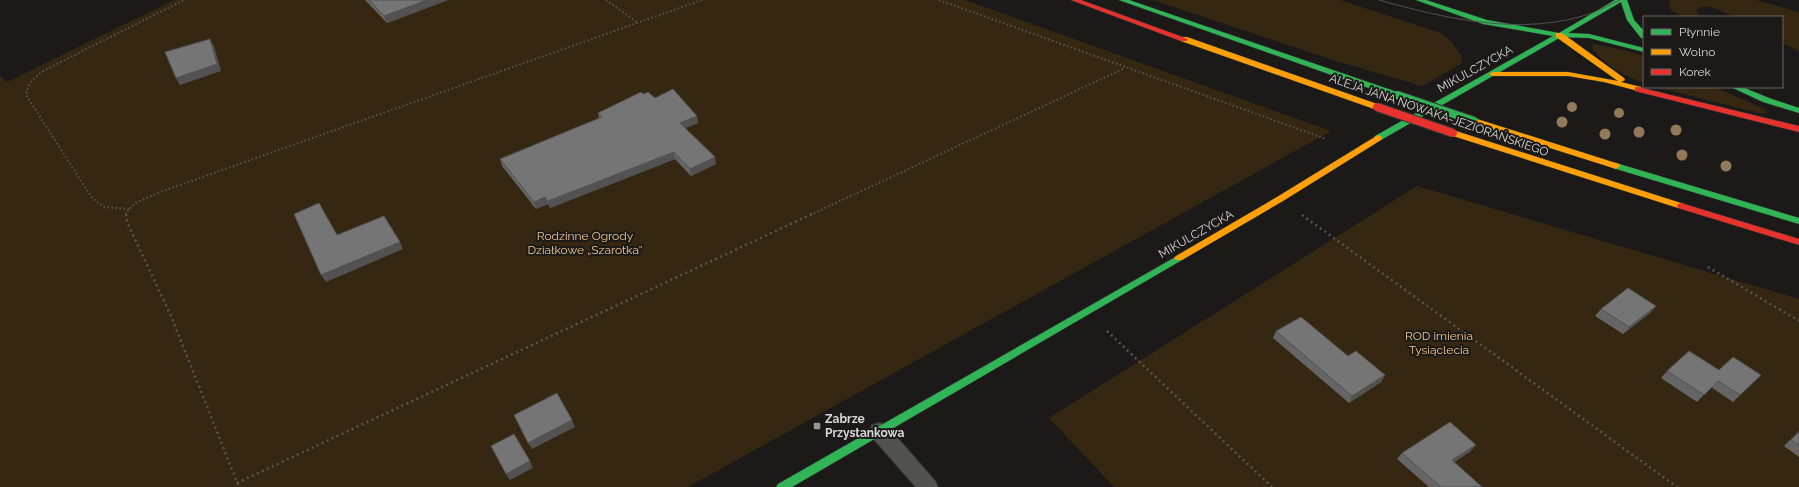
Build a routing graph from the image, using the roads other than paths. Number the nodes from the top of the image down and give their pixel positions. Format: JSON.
{"nodes":[{"id":1,"x":1074,"y":0,"type":"edge"},
{"id":2,"x":1122,"y":0,"type":"edge"},
{"id":3,"x":1419,"y":0,"type":"edge"},
{"id":4,"x":1620,"y":0,"type":"edge"},
{"id":5,"x":1624,"y":0,"type":"edge"},
{"id":6,"x":1559,"y":35,"type":"junction"},
{"id":7,"x":1643,"y":35,"type":"edge"},
{"id":8,"x":1643,"y":50,"type":"edge"},
{"id":9,"x":1493,"y":74,"type":"junction"},
{"id":10,"x":1636,"y":88,"type":"junction"},
{"id":11,"x":1737,"y":88,"type":"edge"},
{"id":12,"x":1799,"y":111,"type":"edge"},
{"id":13,"x":1799,"y":129,"type":"edge"},
{"id":14,"x":1799,"y":221,"type":"edge"},
{"id":15,"x":1799,"y":242,"type":"edge"},
{"id":16,"x":879,"y":431,"type":"junction"},
{"id":17,"x":782,"y":487,"type":"edge"},
{"id":18,"x":928,"y":487,"type":"edge"}],
"edges":[{"from":1,"to":15,"type":"main road","name":"ALEJA JANA NOWAKA-JEZIORAŃSKIEGO","bridge":true},
{"from":2,"to":14,"type":"main road","name":"ALEJA JANA NOWAKA-JEZIORAŃSKIEGO","bridge":true},
{"from":3,"to":6,"type":"main road"},
{"from":4,"to":6,"type":"main road","name":"MIKULCZYCKA"},
{"from":5,"to":7,"type":"main road"},
{"from":6,"to":8,"type":"main road"},
{"from":6,"to":9,"type":"main road","name":"MIKULCZYCKA"},
{"from":6,"to":10,"type":"main road"},
{"from":9,"to":10,"type":"main road"},
{"from":9,"to":16,"type":"main road","name":"MIKULCZYCKA"},
{"from":10,"to":13,"type":"main road"},
{"from":11,"to":12,"type":"main road"},
{"from":16,"to":17,"type":"main road","name":"MIKULCZYCKA"},
{"from":16,"to":18,"type":"lane"}]}
